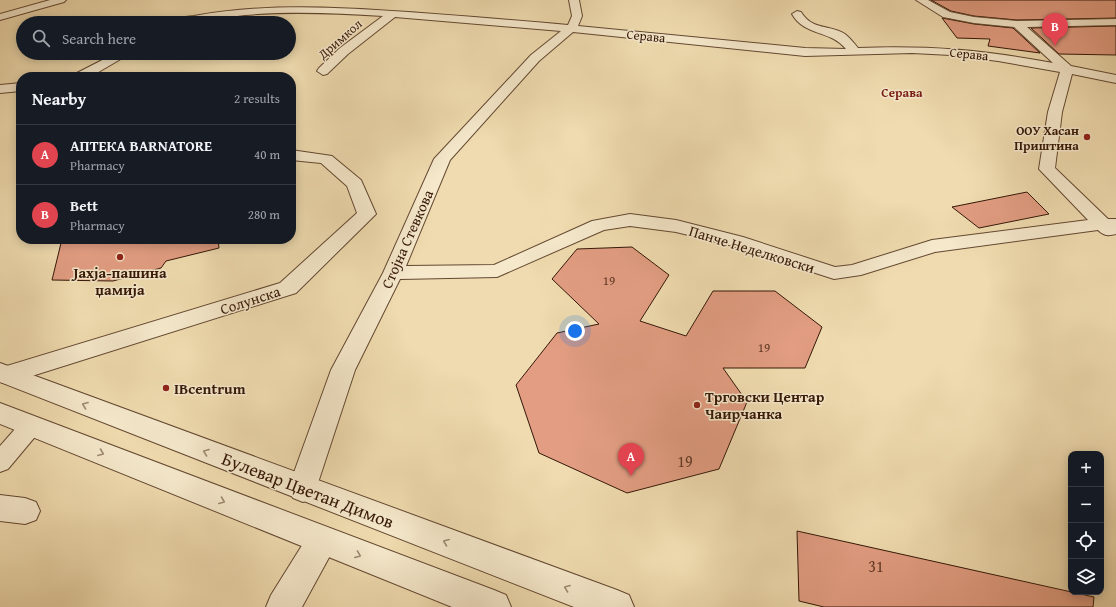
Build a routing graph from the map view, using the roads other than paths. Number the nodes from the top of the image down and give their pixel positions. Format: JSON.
{"nodes":[{"id":1,"x":61,"y":0,"type":"edge"},
{"id":2,"x":298,"y":0,"type":"edge"},
{"id":3,"x":574,"y":0,"type":"edge"},
{"id":4,"x":921,"y":0,"type":"edge"},
{"id":5,"x":415,"y":5,"type":"dead end"},
{"id":6,"x":391,"y":6,"type":"junction"},
{"id":7,"x":286,"y":11,"type":"junction"},
{"id":8,"x":797,"y":14,"type":"dead end"},
{"id":9,"x":203,"y":16,"type":"edge"},
{"id":10,"x":0,"y":17,"type":"edge"},
{"id":11,"x":1116,"y":22,"type":"edge"},
{"id":12,"x":1017,"y":24,"type":"junction"},
{"id":13,"x":572,"y":28,"type":"junction"},
{"id":14,"x":856,"y":52,"type":"junction"},
{"id":15,"x":112,"y":60,"type":"edge"},
{"id":16,"x":1067,"y":70,"type":"junction"},
{"id":17,"x":323,"y":71,"type":"dead end"},
{"id":18,"x":89,"y":72,"type":"edge"},
{"id":19,"x":1116,"y":79,"type":"edge"},
{"id":20,"x":16,"y":87,"type":"edge"},
{"id":21,"x":0,"y":89,"type":"edge"},
{"id":22,"x":296,"y":156,"type":"edge"},
{"id":23,"x":1108,"y":224,"type":"edge"},
{"id":24,"x":1116,"y":236,"type":"edge"},
{"id":25,"x":393,"y":274,"type":"junction"},
{"id":26,"x":4,"y":374,"type":"edge"},
{"id":27,"x":0,"y":413,"type":"edge"},
{"id":28,"x":31,"y":426,"type":"junction"},
{"id":29,"x":0,"y":462,"type":"edge"},
{"id":30,"x":303,"y":489,"type":"junction"},
{"id":31,"x":322,"y":541,"type":"junction"},
{"id":32,"x":283,"y":607,"type":"edge"},
{"id":33,"x":494,"y":607,"type":"edge"},
{"id":34,"x":617,"y":607,"type":"edge"}],
"edges":[{"from":1,"to":10,"type":"street"},
{"from":2,"to":7,"type":"street"},
{"from":3,"to":13,"type":"street"},
{"from":4,"to":12,"type":"street"},
{"from":5,"to":6,"type":"street"},
{"from":6,"to":7,"type":"street","name":"Серава"},
{"from":6,"to":13,"type":"street","name":"Серава"},
{"from":6,"to":17,"type":"street","name":"Дримкол"},
{"from":7,"to":9,"type":"street","name":"Серава"},
{"from":8,"to":14,"type":"street"},
{"from":11,"to":12,"type":"street"},
{"from":12,"to":16,"type":"street"},
{"from":13,"to":14,"type":"street","name":"Серава"},
{"from":13,"to":25,"type":"street","name":"Стојна Стевкова"},
{"from":14,"to":16,"type":"street","name":"Серава"},
{"from":15,"to":18,"type":"street"},
{"from":16,"to":19,"type":"street","name":"Серава"},
{"from":16,"to":23,"type":"street"},
{"from":20,"to":21,"type":"street"},
{"from":22,"to":26,"type":"street","name":"Солунска"},
{"from":23,"to":24,"type":"street"},
{"from":23,"to":25,"type":"street","name":"Панче Неделковски"},
{"from":25,"to":30,"type":"street","name":"Стојна Стевкова"},
{"from":30,"to":26,"type":"street","name":"Булевар Цветан Димов","one_way":true},
{"from":27,"to":28,"type":"street"},
{"from":28,"to":29,"type":"street"},
{"from":28,"to":31,"type":"street","one_way":true},
{"from":34,"to":30,"type":"street","name":"Булевар Цветан Димов","one_way":true},
{"from":31,"to":32,"type":"street"},
{"from":31,"to":33,"type":"street","one_way":true}]}
